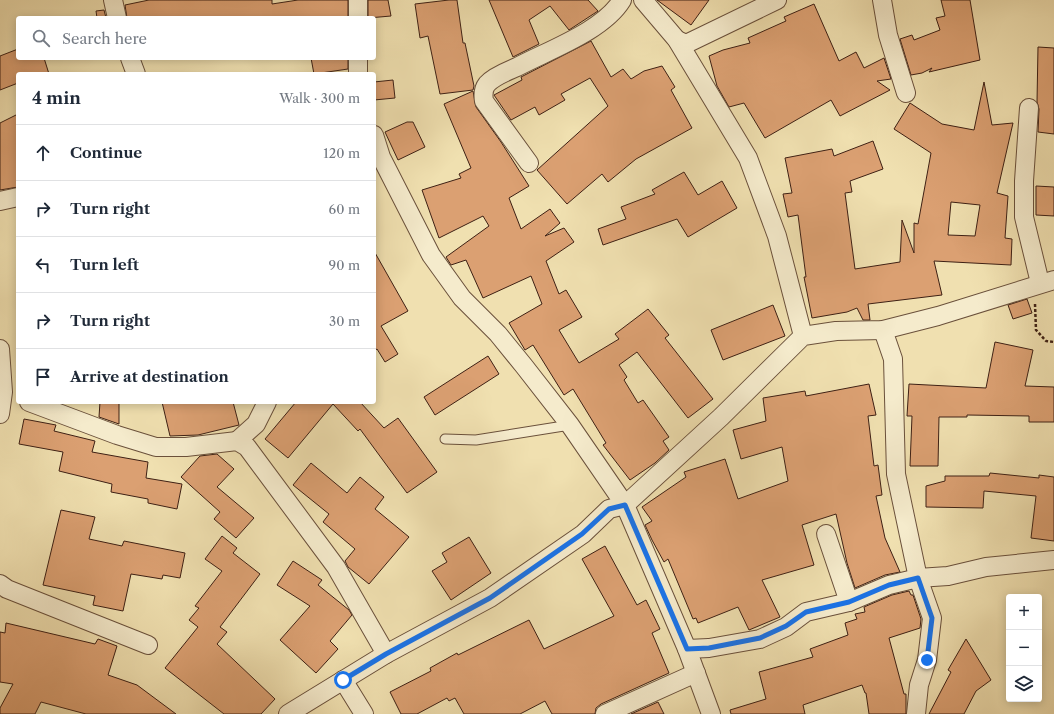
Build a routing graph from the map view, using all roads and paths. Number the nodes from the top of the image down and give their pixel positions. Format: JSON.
{"nodes":[{"id":1,"x":113,"y":0,"type":"edge"},
{"id":2,"x":358,"y":0,"type":"edge"},
{"id":3,"x":622,"y":0,"type":"edge"},
{"id":4,"x":643,"y":0,"type":"edge"},
{"id":5,"x":777,"y":0,"type":"edge"},
{"id":6,"x":882,"y":0,"type":"edge"},
{"id":7,"x":117,"y":16,"type":"edge"},
{"id":8,"x":358,"y":16,"type":"edge"},
{"id":9,"x":677,"y":40,"type":"junction"},
{"id":10,"x":131,"y":60,"type":"edge"},
{"id":11,"x":358,"y":60,"type":"edge"},
{"id":12,"x":135,"y":72,"type":"edge"},
{"id":13,"x":358,"y":72,"type":"edge"},
{"id":14,"x":906,"y":93,"type":"dead end"},
{"id":15,"x":1029,"y":108,"type":"dead end"},
{"id":16,"x":376,"y":141,"type":"edge"},
{"id":17,"x":529,"y":163,"type":"dead end"},
{"id":18,"x":16,"y":197,"type":"edge"},
{"id":19,"x":0,"y":201,"type":"edge"},
{"id":20,"x":1042,"y":283,"type":"edge"},
{"id":21,"x":883,"y":330,"type":"junction"},
{"id":22,"x":803,"y":336,"type":"junction"},
{"id":23,"x":1054,"y":342,"type":"edge"},
{"id":24,"x":0,"y":349,"type":"edge"},
{"id":25,"x":10,"y":395,"type":"edge"},
{"id":26,"x":34,"y":404,"type":"edge"},
{"id":27,"x":266,"y":404,"type":"edge"},
{"id":28,"x":0,"y":414,"type":"edge"},
{"id":29,"x":570,"y":425,"type":"junction"},
{"id":30,"x":445,"y":439,"type":"dead end"},
{"id":31,"x":237,"y":442,"type":"junction"},
{"id":32,"x":625,"y":505,"type":"junction"},
{"id":33,"x":826,"y":534,"type":"dead end"},
{"id":34,"x":1054,"y":560,"type":"edge"},
{"id":35,"x":918,"y":578,"type":"junction"},
{"id":36,"x":0,"y":584,"type":"edge"},
{"id":37,"x":849,"y":602,"type":"junction"},
{"id":38,"x":148,"y":645,"type":"dead end"},
{"id":39,"x":687,"y":649,"type":"junction"},
{"id":40,"x":386,"y":654,"type":"junction"},
{"id":41,"x":696,"y":673,"type":"junction"},
{"id":42,"x":343,"y":680,"type":"junction"},
{"id":43,"x":288,"y":714,"type":"edge"},
{"id":44,"x":364,"y":714,"type":"edge"},
{"id":45,"x":605,"y":714,"type":"edge"},
{"id":46,"x":711,"y":714,"type":"edge"},
{"id":47,"x":916,"y":714,"type":"edge"}],
"edges":[{"from":1,"to":7,"type":"street"},
{"from":2,"to":8,"type":"street"},
{"from":3,"to":17,"type":"street"},
{"from":4,"to":9,"type":"street"},
{"from":5,"to":9,"type":"street"},
{"from":6,"to":14,"type":"street"},
{"from":9,"to":22,"type":"street"},
{"from":10,"to":12,"type":"street"},
{"from":11,"to":13,"type":"street"},
{"from":15,"to":20,"type":"street"},
{"from":16,"to":29,"type":"street"},
{"from":18,"to":19,"type":"street"},
{"from":20,"to":21,"type":"street"},
{"from":20,"to":23,"type":"path"},
{"from":21,"to":22,"type":"street"},
{"from":21,"to":35,"type":"street"},
{"from":22,"to":32,"type":"street"},
{"from":24,"to":25,"type":"street"},
{"from":25,"to":28,"type":"street"},
{"from":26,"to":31,"type":"street"},
{"from":27,"to":31,"type":"street"},
{"from":29,"to":30,"type":"lane"},
{"from":29,"to":32,"type":"street"},
{"from":31,"to":40,"type":"street"},
{"from":32,"to":39,"type":"street"},
{"from":32,"to":40,"type":"street"},
{"from":33,"to":37,"type":"street"},
{"from":34,"to":35,"type":"street"},
{"from":35,"to":37,"type":"street"},
{"from":35,"to":47,"type":"street"},
{"from":36,"to":38,"type":"street"},
{"from":37,"to":39,"type":"street"},
{"from":39,"to":41,"type":"street"},
{"from":40,"to":42,"type":"street"},
{"from":41,"to":45,"type":"street"},
{"from":41,"to":46,"type":"street"},
{"from":42,"to":43,"type":"street"},
{"from":42,"to":44,"type":"street"}]}
